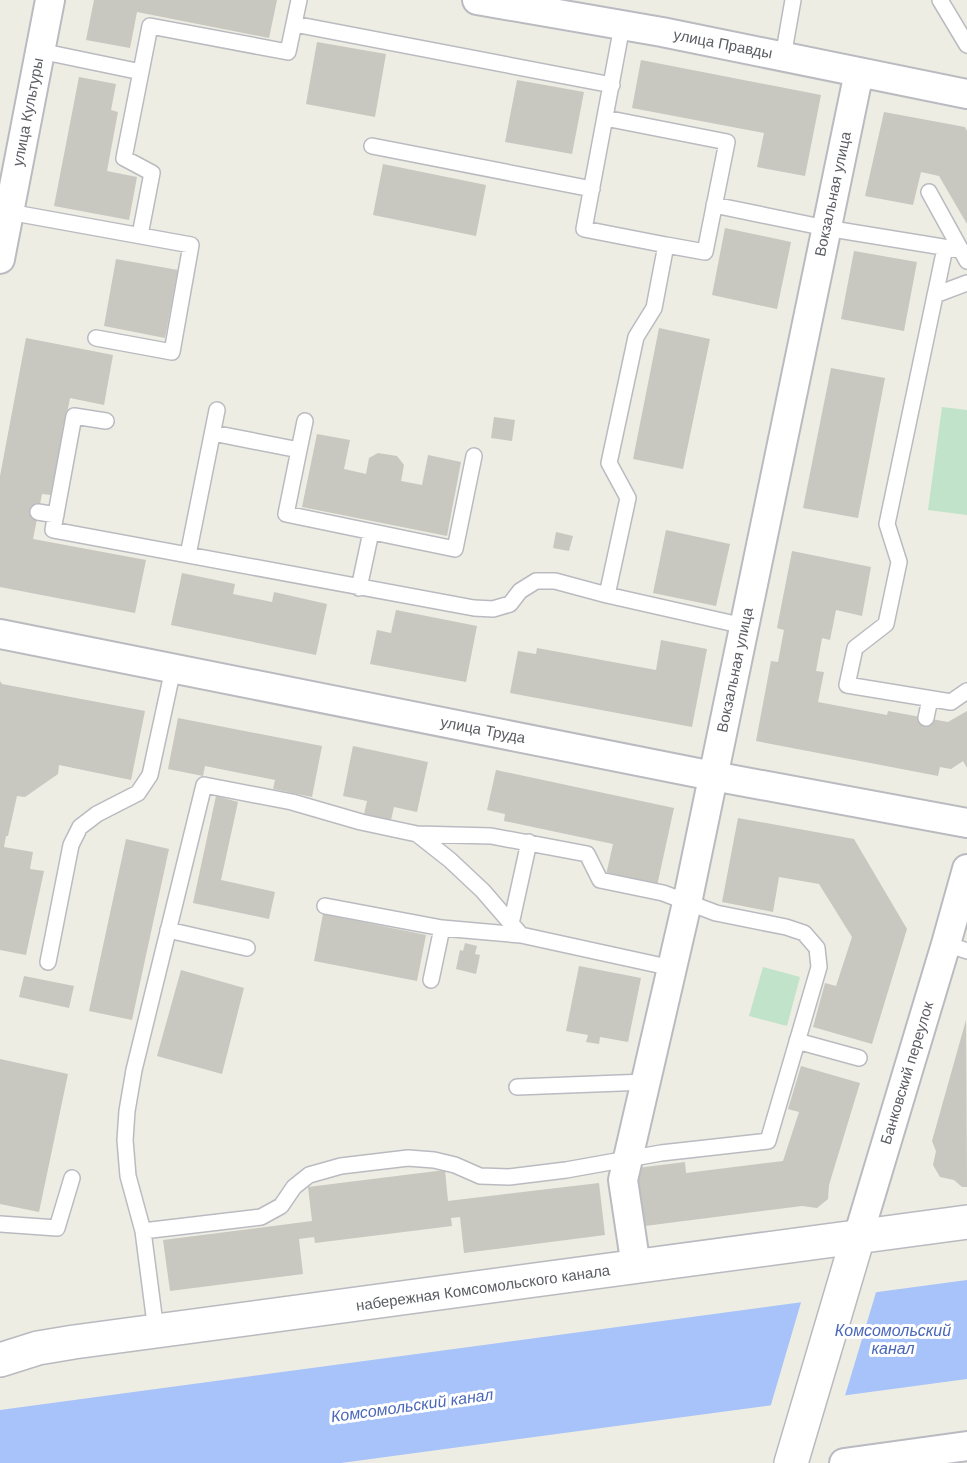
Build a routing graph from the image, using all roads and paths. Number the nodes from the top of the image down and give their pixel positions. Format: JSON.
{"nodes":[{"id":1,"x":50,"y":0,"type":"edge"},
{"id":2,"x":299,"y":0,"type":"edge"},
{"id":3,"x":477,"y":0,"type":"edge"},
{"id":4,"x":793,"y":0,"type":"edge"},
{"id":5,"x":940,"y":0,"type":"edge"},
{"id":6,"x":294,"y":24,"type":"junction"},
{"id":7,"x":622,"y":26,"type":"junction"},
{"id":8,"x":967,"y":45,"type":"edge"},
{"id":9,"x":40,"y":51,"type":"junction"},
{"id":10,"x":783,"y":57,"type":"junction"},
{"id":11,"x":141,"y":72,"type":"junction"},
{"id":12,"x":859,"y":72,"type":"junction"},
{"id":13,"x":612,"y":85,"type":"junction"},
{"id":14,"x":967,"y":94,"type":"edge"},
{"id":15,"x":605,"y":118,"type":"junction"},
{"id":16,"x":372,"y":146,"type":"dead end"},
{"id":17,"x":592,"y":189,"type":"junction"},
{"id":18,"x":929,"y":192,"type":"dead end"},
{"id":19,"x":714,"y":205,"type":"junction"},
{"id":20,"x":9,"y":212,"type":"junction"},
{"id":21,"x":826,"y":228,"type":"junction"},
{"id":22,"x":140,"y":235,"type":"junction"},
{"id":23,"x":666,"y":245,"type":"junction"},
{"id":24,"x":945,"y":248,"type":"junction"},
{"id":25,"x":964,"y":255,"type":"edge"},
{"id":26,"x":0,"y":260,"type":"edge"},
{"id":27,"x":967,"y":283,"type":"edge"},
{"id":28,"x":935,"y":294,"type":"junction"},
{"id":29,"x":96,"y":338,"type":"dead end"},
{"id":30,"x":218,"y":410,"type":"dead end"},
{"id":31,"x":106,"y":421,"type":"dead end"},
{"id":32,"x":305,"y":421,"type":"dead end"},
{"id":33,"x":213,"y":433,"type":"junction"},
{"id":34,"x":299,"y":450,"type":"junction"},
{"id":35,"x":474,"y":456,"type":"dead end"},
{"id":36,"x":38,"y":512,"type":"dead end"},
{"id":37,"x":56,"y":515,"type":"junction"},
{"id":38,"x":371,"y":532,"type":"junction"},
{"id":39,"x":188,"y":555,"type":"junction"},
{"id":40,"x":359,"y":588,"type":"junction"},
{"id":41,"x":607,"y":594,"type":"junction"},
{"id":42,"x":744,"y":626,"type":"junction"},
{"id":43,"x":0,"y":634,"type":"edge"},
{"id":44,"x":172,"y":669,"type":"junction"},
{"id":45,"x":967,"y":691,"type":"edge"},
{"id":46,"x":930,"y":699,"type":"junction"},
{"id":47,"x":926,"y":718,"type":"dead end"},
{"id":48,"x":713,"y":776,"type":"junction"},
{"id":49,"x":967,"y":823,"type":"edge"},
{"id":50,"x":417,"y":834,"type":"junction"},
{"id":51,"x":529,"y":842,"type":"junction"},
{"id":52,"x":967,"y":869,"type":"edge"},
{"id":53,"x":687,"y":903,"type":"junction"},
{"id":54,"x":325,"y":906,"type":"dead end"},
{"id":55,"x":442,"y":928,"type":"junction"},
{"id":56,"x":516,"y":929,"type":"junction"},
{"id":57,"x":168,"y":930,"type":"junction"},
{"id":58,"x":247,"y":948,"type":"dead end"},
{"id":59,"x":957,"y":948,"type":"edge"},
{"id":60,"x":48,"y":962,"type":"dead end"},
{"id":61,"x":672,"y":968,"type":"junction"},
{"id":62,"x":430,"y":980,"type":"dead end"},
{"id":63,"x":797,"y":1041,"type":"junction"},
{"id":64,"x":859,"y":1058,"type":"dead end"},
{"id":65,"x":646,"y":1082,"type":"junction"},
{"id":66,"x":517,"y":1087,"type":"dead end"},
{"id":67,"x":627,"y":1159,"type":"junction"},
{"id":68,"x":72,"y":1178,"type":"dead end"},
{"id":69,"x":967,"y":1222,"type":"edge"},
{"id":70,"x":0,"y":1224,"type":"edge"},
{"id":71,"x":143,"y":1231,"type":"junction"},
{"id":72,"x":858,"y":1237,"type":"junction"},
{"id":73,"x":636,"y":1267,"type":"junction"},
{"id":74,"x":156,"y":1331,"type":"junction"},
{"id":75,"x":0,"y":1360,"type":"edge"},
{"id":76,"x":967,"y":1446,"type":"edge"},
{"id":77,"x":791,"y":1463,"type":"edge"},
{"id":78,"x":844,"y":1463,"type":"edge"}],
"edges":[{"from":1,"to":9,"type":"street","name":"улица Культуры"},
{"from":2,"to":6,"type":"lane"},
{"from":3,"to":7,"type":"street","name":"улица Правды"},
{"from":4,"to":10,"type":"lane"},
{"from":5,"to":8,"type":"lane"},
{"from":6,"to":11,"type":"lane"},
{"from":6,"to":13,"type":"lane"},
{"from":7,"to":10,"type":"street","name":"улица Правды"},
{"from":7,"to":13,"type":"lane"},
{"from":9,"to":11,"type":"lane"},
{"from":9,"to":20,"type":"street","name":"улица Культуры"},
{"from":10,"to":12,"type":"street","name":"улица Правды"},
{"from":11,"to":22,"type":"lane"},
{"from":12,"to":14,"type":"street","name":"улица Правды"},
{"from":12,"to":21,"type":"street","name":"Вокзальная улица"},
{"from":13,"to":15,"type":"lane"},
{"from":15,"to":17,"type":"lane"},
{"from":15,"to":19,"type":"lane"},
{"from":16,"to":17,"type":"lane"},
{"from":17,"to":23,"type":"lane"},
{"from":18,"to":25,"type":"lane"},
{"from":19,"to":21,"type":"lane"},
{"from":19,"to":23,"type":"lane"},
{"from":20,"to":22,"type":"lane"},
{"from":20,"to":26,"type":"street","name":"улица Культуры"},
{"from":21,"to":24,"type":"lane"},
{"from":21,"to":42,"type":"street","name":"Вокзальная улица"},
{"from":22,"to":29,"type":"lane"},
{"from":23,"to":41,"type":"lane"},
{"from":24,"to":25,"type":"lane"},
{"from":24,"to":28,"type":"lane"},
{"from":27,"to":28,"type":"lane"},
{"from":28,"to":46,"type":"lane"},
{"from":30,"to":33,"type":"lane"},
{"from":31,"to":37,"type":"lane"},
{"from":32,"to":34,"type":"lane"},
{"from":33,"to":34,"type":"lane"},
{"from":33,"to":39,"type":"lane"},
{"from":34,"to":38,"type":"lane"},
{"from":35,"to":38,"type":"lane"},
{"from":36,"to":37,"type":"lane"},
{"from":37,"to":39,"type":"lane"},
{"from":38,"to":40,"type":"lane"},
{"from":39,"to":40,"type":"lane"},
{"from":40,"to":41,"type":"lane"},
{"from":41,"to":42,"type":"lane"},
{"from":42,"to":48,"type":"street","name":"Вокзальная улица"},
{"from":43,"to":44,"type":"street","name":"улица Труда"},
{"from":44,"to":48,"type":"street","name":"улица Труда"},
{"from":44,"to":60,"type":"lane"},
{"from":45,"to":46,"type":"lane"},
{"from":46,"to":47,"type":"lane"},
{"from":48,"to":49,"type":"street","name":"улица Труда"},
{"from":48,"to":53,"type":"street","name":"Вокзальная улица"},
{"from":50,"to":51,"type":"lane"},
{"from":50,"to":56,"type":"lane"},
{"from":50,"to":57,"type":"lane"},
{"from":51,"to":53,"type":"lane"},
{"from":51,"to":56,"type":"lane"},
{"from":52,"to":59,"type":"street","name":"Банковский переулок"},
{"from":53,"to":61,"type":"street","name":"Вокзальная улица"},
{"from":53,"to":63,"type":"lane"},
{"from":54,"to":55,"type":"lane"},
{"from":55,"to":56,"type":"lane"},
{"from":55,"to":62,"type":"lane"},
{"from":56,"to":61,"type":"lane"},
{"from":57,"to":58,"type":"lane"},
{"from":57,"to":71,"type":"lane"},
{"from":59,"to":72,"type":"street","name":"Банковский переулок"},
{"from":61,"to":65,"type":"street","name":"Вокзальная улица"},
{"from":63,"to":64,"type":"lane"},
{"from":63,"to":67,"type":"lane"},
{"from":65,"to":66,"type":"lane"},
{"from":65,"to":67,"type":"street","name":"Вокзальная улица"},
{"from":67,"to":71,"type":"lane"},
{"from":67,"to":73,"type":"street","name":"Вокзальная улица"},
{"from":68,"to":70,"type":"lane"},
{"from":69,"to":72,"type":"street","name":"набережная Комсомольского канала"},
{"from":71,"to":74,"type":"lane"},
{"from":72,"to":73,"type":"street","name":"набережная Комсомольского канала"},
{"from":72,"to":77,"type":"street","name":"Банковский переулок"},
{"from":73,"to":74,"type":"street","name":"набережная Комсомольского канала"},
{"from":74,"to":75,"type":"street","name":"набережная Комсомольского канала"},
{"from":76,"to":78,"type":"street"}]}
